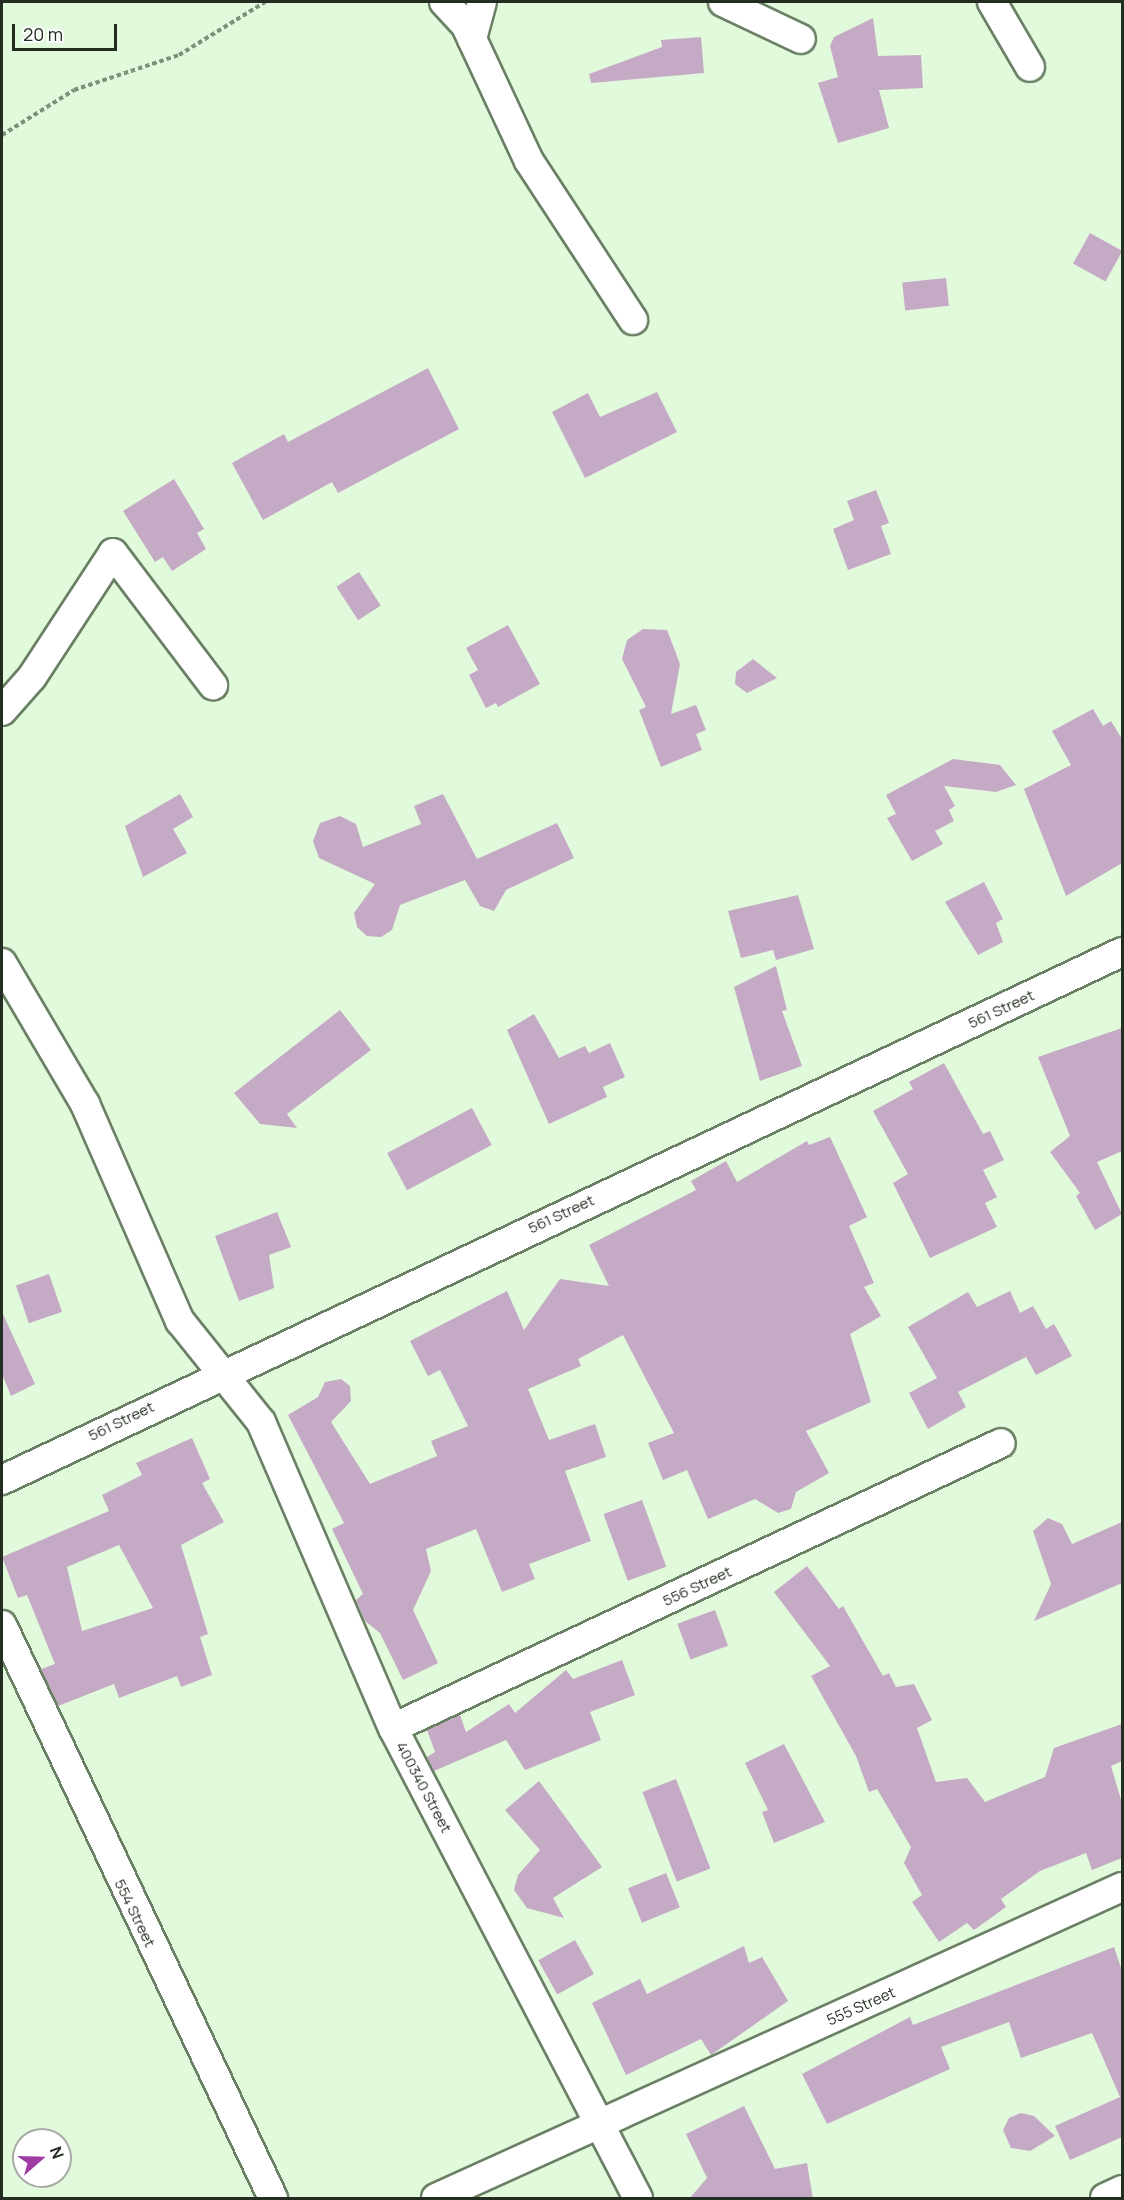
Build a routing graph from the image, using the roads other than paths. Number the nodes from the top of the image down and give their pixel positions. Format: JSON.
{"nodes":[{"id":1,"x":444,"y":2,"type":"edge"},
{"id":2,"x":482,"y":2,"type":"edge"},
{"id":3,"x":723,"y":2,"type":"edge"},
{"id":4,"x":992,"y":2,"type":"edge"},
{"id":5,"x":472,"y":39,"type":"junction"},
{"id":6,"x":801,"y":39,"type":"dead end"},
{"id":7,"x":1030,"y":67,"type":"dead end"},
{"id":8,"x":633,"y":320,"type":"dead end"},
{"id":9,"x":213,"y":685,"type":"dead end"},
{"id":10,"x":2,"y":711,"type":"edge"},
{"id":11,"x":1122,"y":952,"type":"edge"},
{"id":12,"x":2,"y":963,"type":"edge"},
{"id":13,"x":220,"y":1373,"type":"junction"},
{"id":14,"x":1001,"y":1443,"type":"dead end"},
{"id":15,"x":2,"y":1480,"type":"edge"},
{"id":16,"x":2,"y":1625,"type":"edge"},
{"id":17,"x":393,"y":1728,"type":"junction"},
{"id":18,"x":1122,"y":1887,"type":"edge"},
{"id":19,"x":599,"y":2124,"type":"junction"},
{"id":20,"x":1122,"y":2190,"type":"edge"},
{"id":21,"x":273,"y":2199,"type":"edge"},
{"id":22,"x":436,"y":2199,"type":"edge"},
{"id":23,"x":638,"y":2199,"type":"edge"},
{"id":24,"x":1105,"y":2199,"type":"edge"}],
"edges":[{"from":1,"to":5,"type":"street"},
{"from":2,"to":5,"type":"street"},
{"from":3,"to":6,"type":"street"},
{"from":4,"to":7,"type":"street"},
{"from":5,"to":8,"type":"street"},
{"from":9,"to":10,"type":"street"},
{"from":11,"to":13,"type":"street","name":"561 Street"},
{"from":12,"to":13,"type":"street","name":"400340 Street"},
{"from":13,"to":15,"type":"street","name":"561 Street"},
{"from":13,"to":17,"type":"street","name":"400340 Street"},
{"from":14,"to":17,"type":"street","name":"556 Street"},
{"from":16,"to":21,"type":"street","name":"554 Street"},
{"from":17,"to":19,"type":"street","name":"400340 Street"},
{"from":18,"to":19,"type":"street","name":"555 Street"},
{"from":19,"to":22,"type":"street"},
{"from":19,"to":23,"type":"street","name":"400340 Street"},
{"from":20,"to":24,"type":"street"}]}
